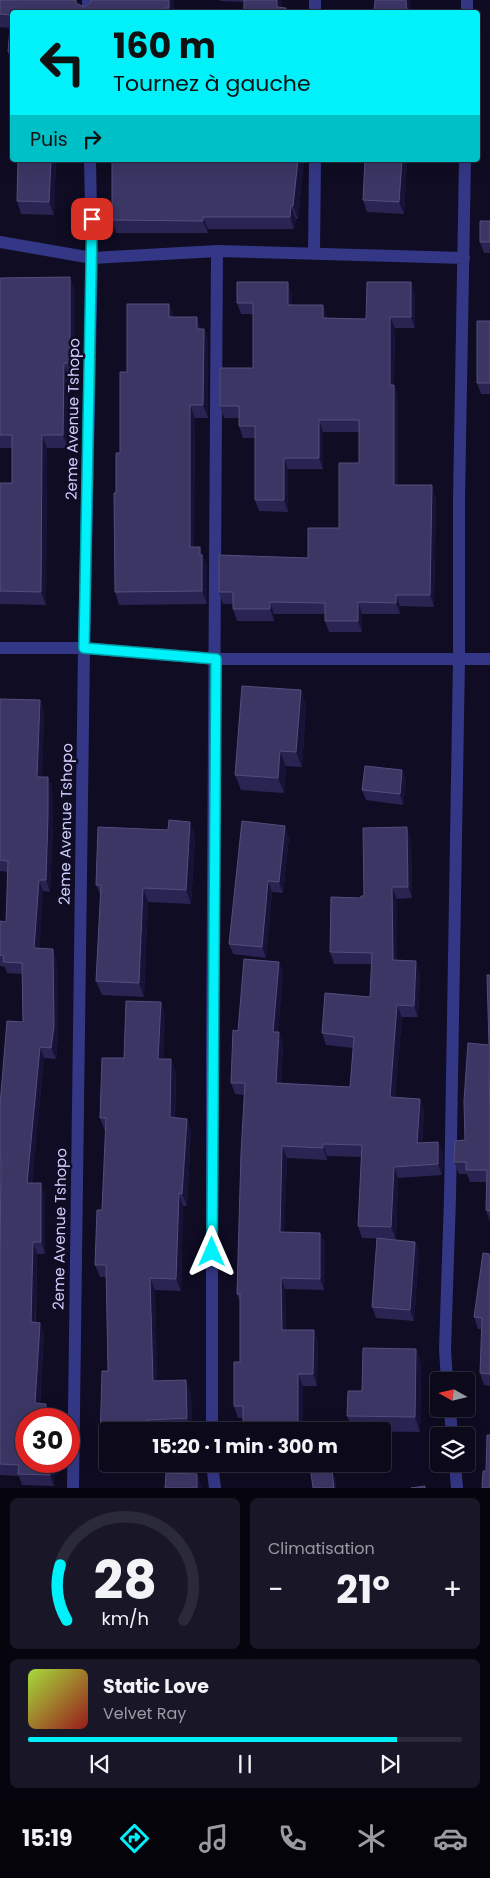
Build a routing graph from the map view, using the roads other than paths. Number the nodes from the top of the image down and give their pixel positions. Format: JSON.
{"nodes":[{"id":1,"x":90,"y":162,"type":"edge"},
{"id":2,"x":314,"y":162,"type":"edge"},
{"id":3,"x":465,"y":162,"type":"edge"},
{"id":4,"x":0,"y":242,"type":"edge"},
{"id":5,"x":218,"y":252,"type":"junction"},
{"id":6,"x":314,"y":254,"type":"junction"},
{"id":7,"x":92,"y":258,"type":"junction"},
{"id":8,"x":464,"y":258,"type":"junction"},
{"id":9,"x":0,"y":648,"type":"edge"},
{"id":10,"x":84,"y":648,"type":"junction"},
{"id":11,"x":216,"y":659,"type":"junction"},
{"id":12,"x":459,"y":659,"type":"junction"},
{"id":13,"x":490,"y":659,"type":"edge"},
{"id":14,"x":446,"y":1372,"type":"edge"},
{"id":15,"x":212,"y":1422,"type":"edge"},
{"id":16,"x":213,"y":1472,"type":"edge"},
{"id":17,"x":456,"y":1472,"type":"edge"},
{"id":18,"x":73,"y":1488,"type":"edge"},
{"id":19,"x":214,"y":1488,"type":"edge"},
{"id":20,"x":457,"y":1488,"type":"edge"}],
"edges":[{"from":1,"to":7,"type":"street","name":"2eme Avenue Tshopo"},
{"from":2,"to":6,"type":"street"},
{"from":3,"to":8,"type":"street"},
{"from":4,"to":7,"type":"street"},
{"from":5,"to":6,"type":"street"},
{"from":5,"to":7,"type":"street"},
{"from":5,"to":11,"type":"street"},
{"from":6,"to":8,"type":"street"},
{"from":7,"to":10,"type":"street","name":"2eme Avenue Tshopo"},
{"from":8,"to":12,"type":"street"},
{"from":9,"to":10,"type":"street"},
{"from":10,"to":11,"type":"street"},
{"from":10,"to":18,"type":"street","name":"2eme Avenue Tshopo"},
{"from":11,"to":12,"type":"street"},
{"from":11,"to":15,"type":"street"},
{"from":12,"to":13,"type":"street"},
{"from":12,"to":14,"type":"street"},
{"from":16,"to":19,"type":"street"},
{"from":17,"to":20,"type":"street"}]}
